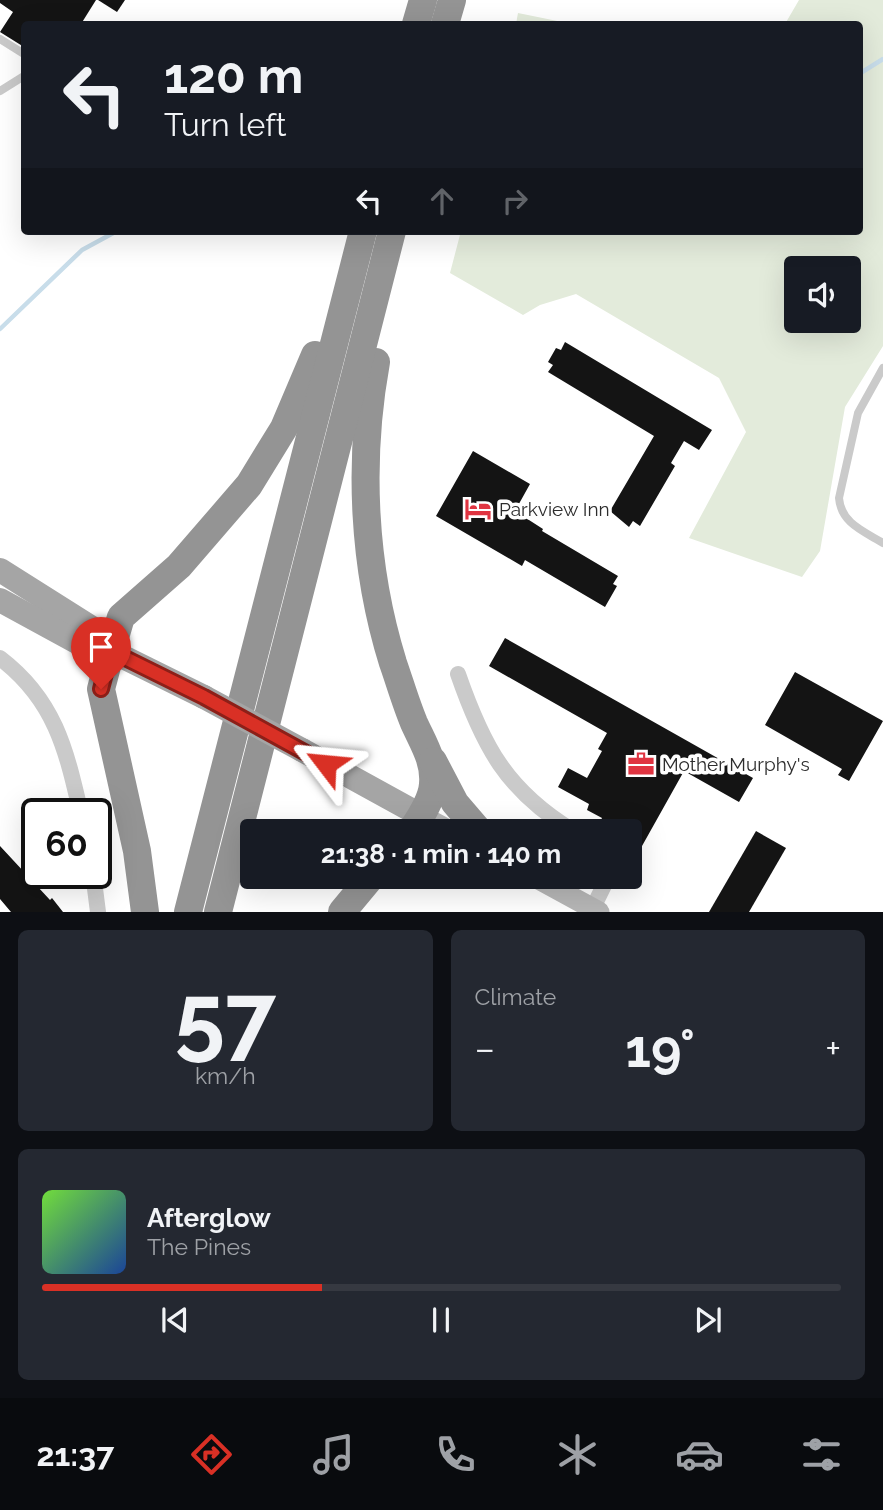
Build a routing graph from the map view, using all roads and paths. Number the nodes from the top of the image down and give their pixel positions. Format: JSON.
{"nodes":[{"id":1,"x":423,"y":0,"type":"edge"},
{"id":2,"x":452,"y":0,"type":"edge"},
{"id":3,"x":417,"y":21,"type":"edge"},
{"id":4,"x":446,"y":21,"type":"edge"},
{"id":5,"x":0,"y":39,"type":"edge"},
{"id":6,"x":21,"y":52,"type":"edge"},
{"id":7,"x":21,"y":78,"type":"edge"},
{"id":8,"x":0,"y":90,"type":"edge"},
{"id":9,"x":363,"y":235,"type":"edge"},
{"id":10,"x":390,"y":235,"type":"edge"},
{"id":11,"x":357,"y":312,"type":"junction"},
{"id":12,"x":883,"y":368,"type":"edge"},
{"id":13,"x":883,"y":543,"type":"edge"},
{"id":14,"x":0,"y":570,"type":"edge"},
{"id":15,"x":0,"y":600,"type":"edge"},
{"id":16,"x":111,"y":651,"type":"junction"},
{"id":17,"x":0,"y":658,"type":"edge"},
{"id":18,"x":458,"y":674,"type":"dead end"},
{"id":19,"x":430,"y":757,"type":"junction"},
{"id":20,"x":77,"y":798,"type":"edge"},
{"id":21,"x":408,"y":819,"type":"edge"},
{"id":22,"x":418,"y":819,"type":"edge"},
{"id":23,"x":469,"y":819,"type":"edge"},
{"id":24,"x":556,"y":819,"type":"edge"},
{"id":25,"x":95,"y":889,"type":"edge"},
{"id":26,"x":557,"y":889,"type":"edge"},
{"id":27,"x":603,"y":889,"type":"edge"},
{"id":28,"x":595,"y":910,"type":"edge"},
{"id":29,"x":98,"y":912,"type":"edge"},
{"id":30,"x":145,"y":912,"type":"edge"},
{"id":31,"x":188,"y":912,"type":"edge"},
{"id":32,"x":218,"y":912,"type":"edge"}],
"edges":[{"from":1,"to":3,"type":"highway"},
{"from":2,"to":4,"type":"highway"},
{"from":5,"to":6,"type":"lane"},
{"from":7,"to":8,"type":"lane"},
{"from":9,"to":11,"type":"highway"},
{"from":10,"to":11,"type":"highway"},
{"from":11,"to":16,"type":"highway"},
{"from":11,"to":19,"type":"highway"},
{"from":11,"to":31,"type":"highway"},
{"from":11,"to":32,"type":"highway"},
{"from":12,"to":13,"type":"lane"},
{"from":14,"to":16,"type":"main road"},
{"from":15,"to":16,"type":"main road"},
{"from":16,"to":21,"type":"main road","bridge":true},
{"from":16,"to":30,"type":"highway"},
{"from":17,"to":20,"type":"street"},
{"from":18,"to":24,"type":"street"},
{"from":19,"to":22,"type":"highway"},
{"from":19,"to":23,"type":"highway"},
{"from":25,"to":29,"type":"street"},
{"from":26,"to":28,"type":"main road"},
{"from":27,"to":28,"type":"street"}]}
